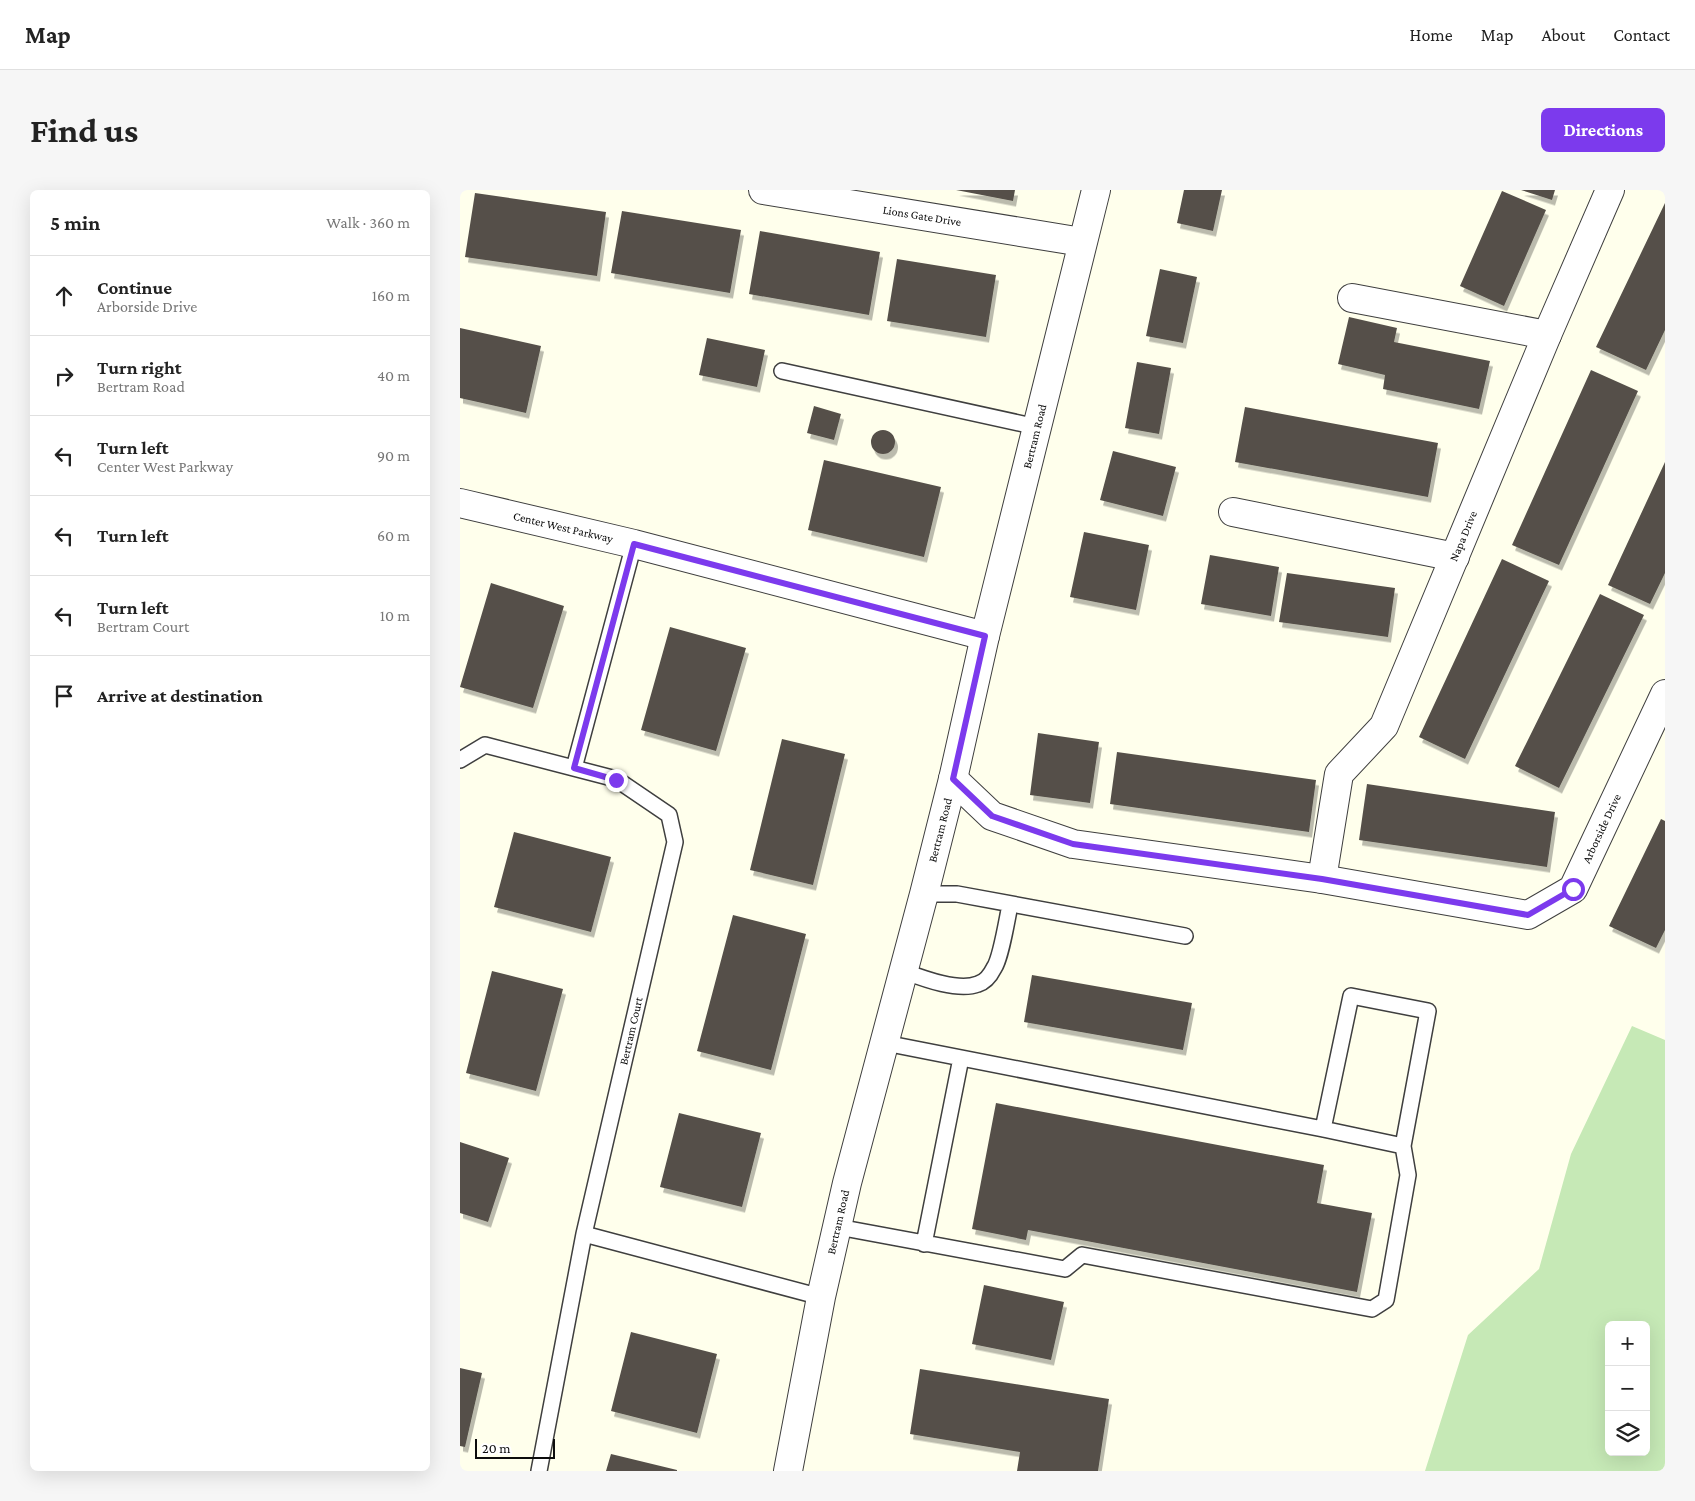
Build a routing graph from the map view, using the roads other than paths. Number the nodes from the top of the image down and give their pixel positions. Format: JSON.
{"nodes":[{"id":1,"x":763,"y":190,"type":"edge"},
{"id":2,"x":1096,"y":190,"type":"edge"},
{"id":3,"x":1610,"y":190,"type":"edge"},
{"id":4,"x":914,"y":202,"type":"edge"},
{"id":5,"x":1082,"y":242,"type":"junction"},
{"id":6,"x":1352,"y":298,"type":"dead end"},
{"id":7,"x":1547,"y":334,"type":"junction"},
{"id":8,"x":782,"y":371,"type":"dead end"},
{"id":9,"x":1037,"y":427,"type":"junction"},
{"id":10,"x":460,"y":503,"type":"edge"},
{"id":11,"x":1233,"y":512,"type":"dead end"},
{"id":12,"x":634,"y":544,"type":"junction"},
{"id":13,"x":1455,"y":557,"type":"junction"},
{"id":14,"x":985,"y":636,"type":"junction"},
{"id":15,"x":1665,"y":694,"type":"edge"},
{"id":16,"x":460,"y":760,"type":"edge"},
{"id":17,"x":574,"y":768,"type":"junction"},
{"id":18,"x":953,"y":779,"type":"junction"},
{"id":19,"x":1322,"y":879,"type":"junction"},
{"id":20,"x":924,"y":894,"type":"junction"},
{"id":21,"x":1010,"y":905,"type":"junction"},
{"id":22,"x":1185,"y":936,"type":"dead end"},
{"id":23,"x":903,"y":971,"type":"junction"},
{"id":24,"x":884,"y":1043,"type":"junction"},
{"id":25,"x":961,"y":1058,"type":"junction"},
{"id":26,"x":1323,"y":1129,"type":"junction"},
{"id":27,"x":1403,"y":1146,"type":"junction"},
{"id":28,"x":838,"y":1227,"type":"junction"},
{"id":29,"x":584,"y":1234,"type":"junction"},
{"id":30,"x":924,"y":1244,"type":"junction"},
{"id":31,"x":821,"y":1297,"type":"junction"},
{"id":32,"x":539,"y":1471,"type":"edge"},
{"id":33,"x":788,"y":1471,"type":"edge"}],
"edges":[{"from":1,"to":4,"type":"street","name":"Lions Gate Drive"},
{"from":2,"to":5,"type":"street","name":"Bertram Road"},
{"from":3,"to":7,"type":"street","name":"Napa Drive"},
{"from":4,"to":5,"type":"street","name":"Lions Gate Drive"},
{"from":5,"to":9,"type":"street","name":"Bertram Road"},
{"from":6,"to":7,"type":"street"},
{"from":7,"to":13,"type":"street","name":"Napa Drive"},
{"from":8,"to":9,"type":"lane"},
{"from":9,"to":14,"type":"street","name":"Bertram Road"},
{"from":10,"to":12,"type":"street","name":"Center West Parkway"},
{"from":11,"to":13,"type":"street"},
{"from":12,"to":14,"type":"street","name":"Center West Parkway"},
{"from":12,"to":17,"type":"lane"},
{"from":13,"to":19,"type":"street","name":"Napa Drive"},
{"from":14,"to":18,"type":"street","name":"Bertram Road"},
{"from":15,"to":19,"type":"street","name":"Arborside Drive"},
{"from":16,"to":17,"type":"lane","name":"Bertram Court"},
{"from":17,"to":29,"type":"lane","name":"Bertram Court"},
{"from":18,"to":19,"type":"street","name":"Arborside Drive"},
{"from":18,"to":20,"type":"street","name":"Bertram Road"},
{"from":20,"to":21,"type":"lane"},
{"from":20,"to":23,"type":"street","name":"Bertram Road"},
{"from":21,"to":22,"type":"lane"},
{"from":21,"to":23,"type":"lane"},
{"from":23,"to":24,"type":"street","name":"Bertram Road"},
{"from":24,"to":25,"type":"lane"},
{"from":24,"to":28,"type":"street","name":"Bertram Road"},
{"from":25,"to":26,"type":"lane"},
{"from":25,"to":30,"type":"lane"},
{"from":26,"to":27,"type":"lane"},
{"from":26,"to":27,"type":"lane"},
{"from":27,"to":30,"type":"lane"},
{"from":28,"to":30,"type":"lane"},
{"from":28,"to":31,"type":"street","name":"Bertram Road"},
{"from":29,"to":31,"type":"lane"},
{"from":29,"to":32,"type":"lane","name":"Bertram Court"},
{"from":31,"to":33,"type":"street","name":"Bertram Road"}]}
